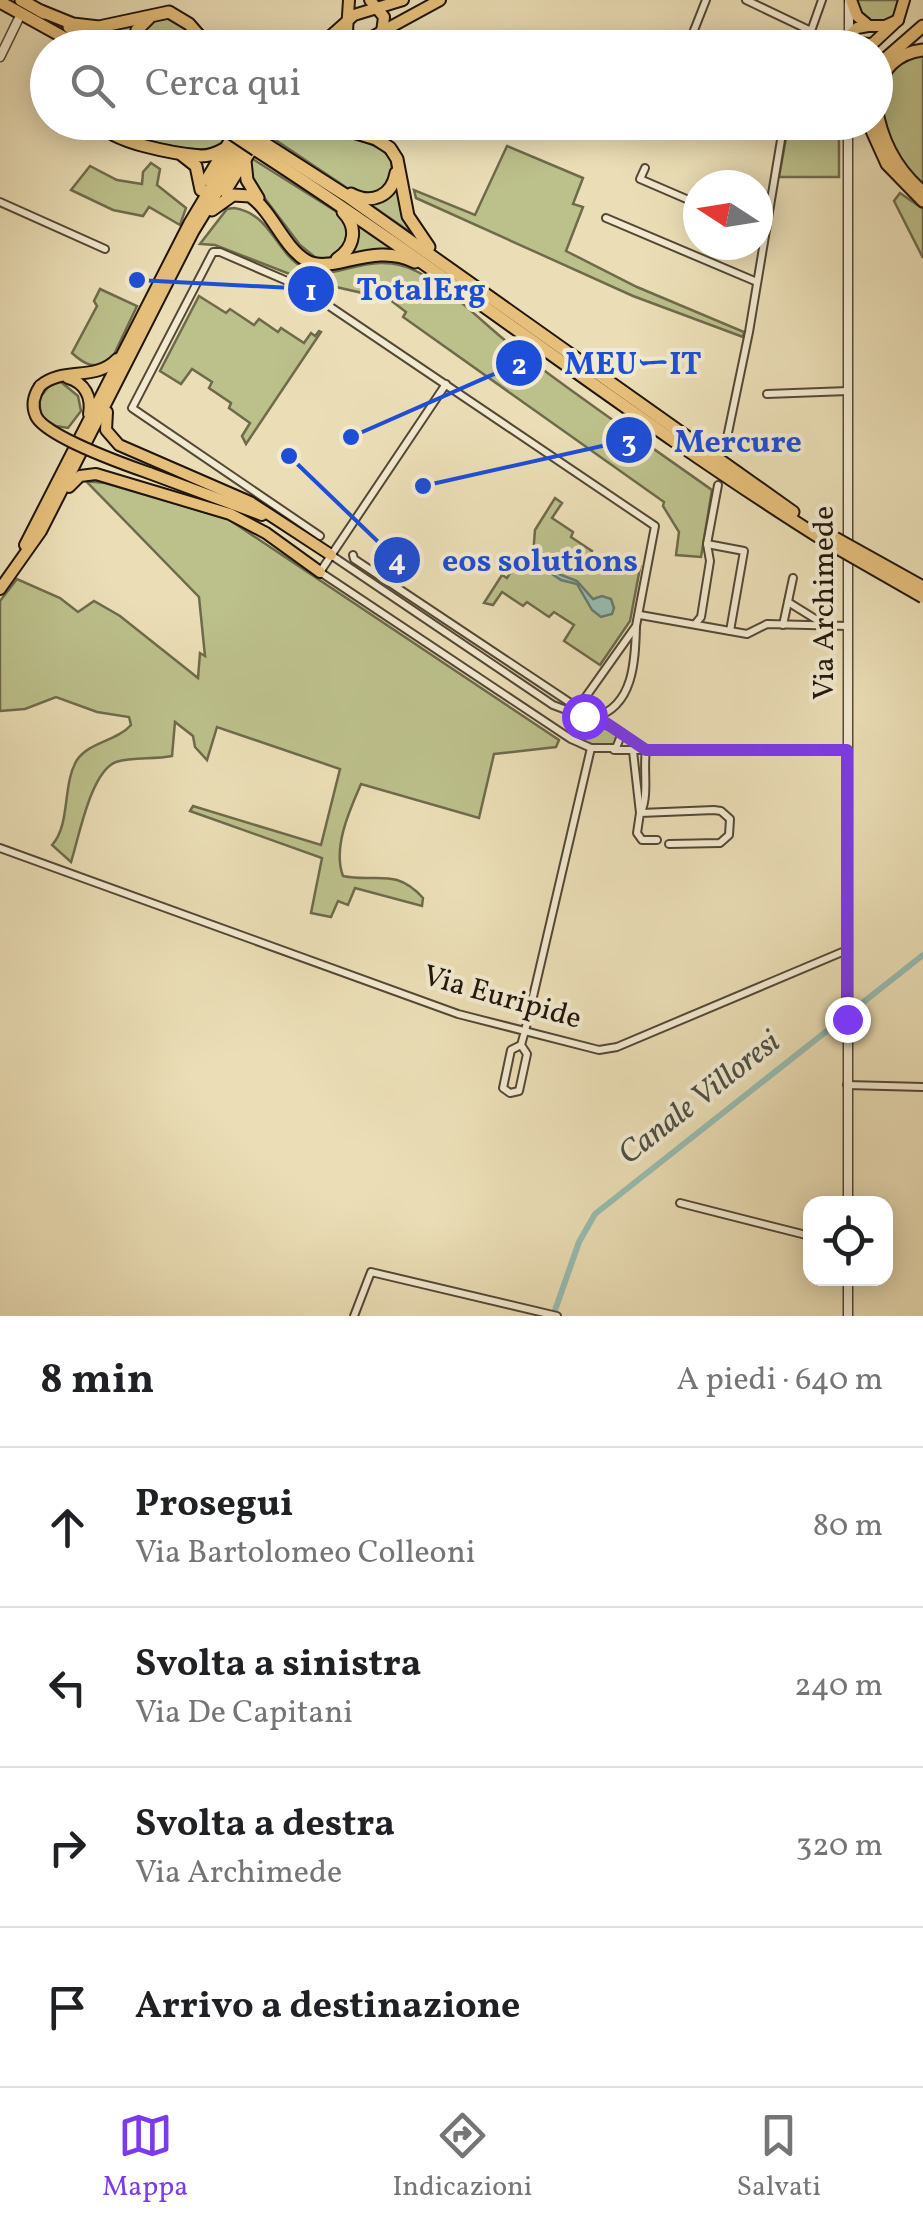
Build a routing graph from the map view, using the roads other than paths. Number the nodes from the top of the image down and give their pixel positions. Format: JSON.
{"nodes":[{"id":1,"x":350,"y":0,"type":"edge"},
{"id":2,"x":402,"y":0,"type":"edge"},
{"id":3,"x":442,"y":0,"type":"edge"},
{"id":4,"x":706,"y":0,"type":"edge"},
{"id":5,"x":746,"y":0,"type":"edge"},
{"id":6,"x":822,"y":0,"type":"edge"},
{"id":7,"x":850,"y":0,"type":"edge"},
{"id":8,"x":904,"y":0,"type":"edge"},
{"id":9,"x":0,"y":2,"type":"edge"},
{"id":10,"x":372,"y":3,"type":"edge"},
{"id":11,"x":18,"y":10,"type":"edge"},
{"id":12,"x":41,"y":11,"type":"junction"},
{"id":13,"x":157,"y":13,"type":"junction"},
{"id":14,"x":346,"y":20,"type":"junction"},
{"id":15,"x":898,"y":20,"type":"junction"},
{"id":16,"x":869,"y":26,"type":"junction"},
{"id":17,"x":923,"y":26,"type":"edge"},
{"id":18,"x":48,"y":30,"type":"edge"},
{"id":19,"x":52,"y":30,"type":"edge"},
{"id":20,"x":73,"y":30,"type":"edge"},
{"id":21,"x":138,"y":30,"type":"edge"},
{"id":22,"x":193,"y":30,"type":"edge"},
{"id":23,"x":335,"y":30,"type":"edge"},
{"id":24,"x":347,"y":30,"type":"edge"},
{"id":25,"x":382,"y":30,"type":"edge"},
{"id":26,"x":386,"y":30,"type":"edge"},
{"id":27,"x":389,"y":30,"type":"edge"},
{"id":28,"x":694,"y":30,"type":"edge"},
{"id":29,"x":811,"y":30,"type":"joint"},
{"id":30,"x":849,"y":30,"type":"edge"},
{"id":31,"x":856,"y":30,"type":"edge"},
{"id":32,"x":887,"y":30,"type":"edge"},
{"id":33,"x":923,"y":50,"type":"edge"},
{"id":34,"x":893,"y":52,"type":"edge"},
{"id":35,"x":0,"y":56,"type":"edge"},
{"id":36,"x":893,"y":61,"type":"edge"},
{"id":37,"x":128,"y":140,"type":"edge"},
{"id":38,"x":227,"y":140,"type":"edge"},
{"id":39,"x":240,"y":140,"type":"edge"},
{"id":40,"x":258,"y":140,"type":"edge"},
{"id":41,"x":259,"y":140,"type":"edge"},
{"id":42,"x":272,"y":140,"type":"edge"},
{"id":43,"x":273,"y":140,"type":"edge"},
{"id":44,"x":369,"y":140,"type":"edge"},
{"id":45,"x":378,"y":140,"type":"edge"},
{"id":46,"x":780,"y":140,"type":"edge"},
{"id":47,"x":848,"y":140,"type":"edge"},
{"id":48,"x":876,"y":140,"type":"edge"},
{"id":49,"x":885,"y":140,"type":"edge"},
{"id":50,"x":224,"y":149,"type":"junction"},
{"id":51,"x":174,"y":151,"type":"junction"},
{"id":52,"x":245,"y":161,"type":"junction"},
{"id":53,"x":644,"y":168,"type":"dead end"},
{"id":54,"x":773,"y":174,"type":"edge"},
{"id":55,"x":317,"y":177,"type":"junction"},
{"id":56,"x":201,"y":190,"type":"junction"},
{"id":57,"x":923,"y":192,"type":"edge"},
{"id":58,"x":329,"y":196,"type":"junction"},
{"id":59,"x":683,"y":198,"type":"edge"},
{"id":60,"x":923,"y":201,"type":"edge"},
{"id":61,"x":0,"y":202,"type":"edge"},
{"id":62,"x":212,"y":210,"type":"junction"},
{"id":63,"x":606,"y":218,"type":"dead end"},
{"id":64,"x":105,"y":249,"type":"dead end"},
{"id":65,"x":176,"y":250,"type":"junction"},
{"id":66,"x":759,"y":260,"type":"edge"},
{"id":67,"x":175,"y":268,"type":"junction"},
{"id":68,"x":757,"y":282,"type":"junction"},
{"id":69,"x":463,"y":284,"type":"junction"},
{"id":70,"x":127,"y":346,"type":"junction"},
{"id":71,"x":57,"y":376,"type":"junction"},
{"id":72,"x":446,"y":384,"type":"junction"},
{"id":73,"x":115,"y":388,"type":"junction"},
{"id":74,"x":848,"y":390,"type":"junction"},
{"id":75,"x":767,"y":394,"type":"dead end"},
{"id":76,"x":84,"y":431,"type":"junction"},
{"id":77,"x":724,"y":452,"type":"dead end"},
{"id":78,"x":718,"y":485,"type":"dead end"},
{"id":79,"x":215,"y":498,"type":"junction"},
{"id":80,"x":281,"y":522,"type":"junction"},
{"id":81,"x":39,"y":534,"type":"junction"},
{"id":82,"x":266,"y":534,"type":"junction"},
{"id":83,"x":320,"y":536,"type":"dead end"},
{"id":84,"x":829,"y":539,"type":"junction"},
{"id":85,"x":708,"y":544,"type":"junction"},
{"id":86,"x":352,"y":554,"type":"dead end"},
{"id":87,"x":331,"y":555,"type":"junction"},
{"id":88,"x":320,"y":572,"type":"junction"},
{"id":89,"x":793,"y":578,"type":"dead end"},
{"id":90,"x":2,"y":586,"type":"edge"},
{"id":91,"x":923,"y":588,"type":"edge"},
{"id":92,"x":923,"y":597,"type":"edge"},
{"id":93,"x":788,"y":602,"type":"junction"},
{"id":94,"x":640,"y":615,"type":"junction"},
{"id":95,"x":695,"y":624,"type":"junction"},
{"id":96,"x":783,"y":625,"type":"junction"},
{"id":97,"x":636,"y":626,"type":"junction"},
{"id":98,"x":825,"y":626,"type":"junction"},
{"id":99,"x":848,"y":626,"type":"junction"},
{"id":100,"x":730,"y":630,"type":"junction"},
{"id":101,"x":616,"y":704,"type":"junction"},
{"id":102,"x":575,"y":716,"type":"junction"},
{"id":103,"x":593,"y":718,"type":"junction"},
{"id":104,"x":618,"y":730,"type":"junction"},
{"id":105,"x":562,"y":733,"type":"junction"},
{"id":106,"x":592,"y":748,"type":"junction"},
{"id":107,"x":608,"y":750,"type":"junction"},
{"id":108,"x":646,"y":750,"type":"junction"},
{"id":109,"x":847,"y":750,"type":"junction"},
{"id":110,"x":634,"y":751,"type":"junction"},
{"id":111,"x":640,"y":813,"type":"junction"},
{"id":112,"x":657,"y":840,"type":"dead end"},
{"id":113,"x":669,"y":844,"type":"dead end"},
{"id":114,"x":0,"y":848,"type":"edge"},
{"id":115,"x":847,"y":950,"type":"junction"},
{"id":116,"x":525,"y":1031,"type":"junction"},
{"id":117,"x":521,"y":1044,"type":"junction"},
{"id":118,"x":847,"y":1085,"type":"junction"},
{"id":119,"x":923,"y":1087,"type":"edge"},
{"id":120,"x":848,"y":1196,"type":"edge"},
{"id":121,"x":680,"y":1203,"type":"dead end"},
{"id":122,"x":803,"y":1234,"type":"edge"},
{"id":123,"x":848,"y":1286,"type":"edge"},
{"id":124,"x":547,"y":1314,"type":"edge"},
{"id":125,"x":354,"y":1316,"type":"edge"},
{"id":126,"x":557,"y":1316,"type":"edge"},
{"id":127,"x":848,"y":1316,"type":"edge"}],
"edges":[{"from":1,"to":14,"type":"main road"},
{"from":2,"to":10,"type":"main road"},
{"from":3,"to":26,"type":"main road"},
{"from":3,"to":27,"type":"main road"},
{"from":4,"to":28,"type":"street"},
{"from":5,"to":29,"type":"street"},
{"from":6,"to":29,"type":"street"},
{"from":7,"to":16,"type":"main road"},
{"from":7,"to":30,"type":"street"},
{"from":8,"to":15,"type":"main road"},
{"from":9,"to":11,"type":"highway"},
{"from":10,"to":14,"type":"main road"},
{"from":10,"to":25,"type":"main road"},
{"from":11,"to":12,"type":"highway"},
{"from":11,"to":18,"type":"highway"},
{"from":11,"to":19,"type":"highway"},
{"from":11,"to":35,"type":"street"},
{"from":12,"to":13,"type":"highway"},
{"from":12,"to":20,"type":"highway"},
{"from":13,"to":21,"type":"highway"},
{"from":13,"to":22,"type":"highway"},
{"from":14,"to":23,"type":"main road"},
{"from":14,"to":24,"type":"main road"},
{"from":15,"to":16,"type":"main road"},
{"from":15,"to":32,"type":"main road"},
{"from":16,"to":31,"type":"main road"},
{"from":17,"to":34,"type":"highway"},
{"from":33,"to":36,"type":"highway"},
{"from":37,"to":51,"type":"highway"},
{"from":38,"to":50,"type":"main road"},
{"from":39,"to":65,"type":"main road"},
{"from":40,"to":67,"type":"main road"},
{"from":41,"to":52,"type":"main road"},
{"from":42,"to":58,"type":"highway"},
{"from":43,"to":55,"type":"highway"},
{"from":44,"to":55,"type":"highway"},
{"from":45,"to":69,"type":"highway"},
{"from":46,"to":54,"type":"street"},
{"from":47,"to":74,"type":"street","name":"Via Archimede"},
{"from":48,"to":60,"type":"highway"},
{"from":49,"to":57,"type":"highway"},
{"from":50,"to":51,"type":"highway"},
{"from":50,"to":56,"type":"main road"},
{"from":51,"to":56,"type":"highway"},
{"from":52,"to":58,"type":"highway"},
{"from":52,"to":62,"type":"main road"},
{"from":53,"to":59,"type":"street"},
{"from":55,"to":69,"type":"highway"},
{"from":56,"to":65,"type":"main road"},
{"from":58,"to":69,"type":"highway"},
{"from":61,"to":64,"type":"street"},
{"from":62,"to":67,"type":"main road"},
{"from":62,"to":69,"type":"highway"},
{"from":63,"to":68,"type":"street"},
{"from":65,"to":70,"type":"main road"},
{"from":66,"to":68,"type":"street"},
{"from":67,"to":73,"type":"main road"},
{"from":68,"to":77,"type":"street"},
{"from":69,"to":84,"type":"highway"},
{"from":70,"to":71,"type":"main road"},
{"from":70,"to":76,"type":"main road"},
{"from":71,"to":76,"type":"main road"},
{"from":71,"to":79,"type":"main road","bridge":true},
{"from":72,"to":83,"type":"street"},
{"from":72,"to":87,"type":"street"},
{"from":72,"to":94,"type":"street"},
{"from":73,"to":80,"type":"main road"},
{"from":73,"to":81,"type":"main road"},
{"from":74,"to":75,"type":"street"},
{"from":74,"to":99,"type":"street","name":"Via Archimede"},
{"from":76,"to":90,"type":"main road"},
{"from":78,"to":85,"type":"street"},
{"from":79,"to":80,"type":"main road"},
{"from":79,"to":82,"type":"main road"},
{"from":80,"to":87,"type":"main road"},
{"from":81,"to":82,"type":"main road"},
{"from":81,"to":90,"type":"main road"},
{"from":82,"to":88,"type":"main road"},
{"from":84,"to":91,"type":"highway","bridge":true},
{"from":84,"to":92,"type":"highway","bridge":true},
{"from":85,"to":95,"type":"street"},
{"from":85,"to":100,"type":"street"},
{"from":86,"to":97,"type":"street"},
{"from":87,"to":88,"type":"street"},
{"from":87,"to":102,"type":"street"},
{"from":88,"to":105,"type":"street"},
{"from":89,"to":93,"type":"street"},
{"from":93,"to":96,"type":"street"},
{"from":93,"to":98,"type":"street"},
{"from":94,"to":95,"type":"street"},
{"from":94,"to":97,"type":"street"},
{"from":95,"to":100,"type":"street"},
{"from":96,"to":98,"type":"street"},
{"from":96,"to":100,"type":"street"},
{"from":97,"to":101,"type":"street"},
{"from":98,"to":99,"type":"street"},
{"from":99,"to":109,"type":"street","name":"Via Archimede"},
{"from":101,"to":103,"type":"street"},
{"from":101,"to":104,"type":"street"},
{"from":102,"to":103,"type":"street"},
{"from":102,"to":105,"type":"street"},
{"from":103,"to":104,"type":"street"},
{"from":104,"to":107,"type":"street"},
{"from":104,"to":108,"type":"street"},
{"from":105,"to":106,"type":"street"},
{"from":106,"to":107,"type":"street"},
{"from":106,"to":116,"type":"street"},
{"from":107,"to":110,"type":"street"},
{"from":108,"to":109,"type":"street"},
{"from":108,"to":110,"type":"street"},
{"from":108,"to":111,"type":"street"},
{"from":109,"to":115,"type":"street","name":"Via Archimede"},
{"from":110,"to":111,"type":"street"},
{"from":111,"to":112,"type":"street"},
{"from":111,"to":113,"type":"street"},
{"from":114,"to":116,"type":"street","name":"Via Euripide"},
{"from":115,"to":116,"type":"street","name":"Via Euripide"},
{"from":115,"to":118,"type":"street","name":"Via Archimede"},
{"from":116,"to":117,"type":"street"},
{"from":117,"to":117,"type":"street"},
{"from":118,"to":119,"type":"street"},
{"from":118,"to":120,"type":"street","name":"Via Archimede"},
{"from":121,"to":122,"type":"street"},
{"from":123,"to":127,"type":"street"},
{"from":124,"to":125,"type":"street"},
{"from":124,"to":126,"type":"street"}]}
